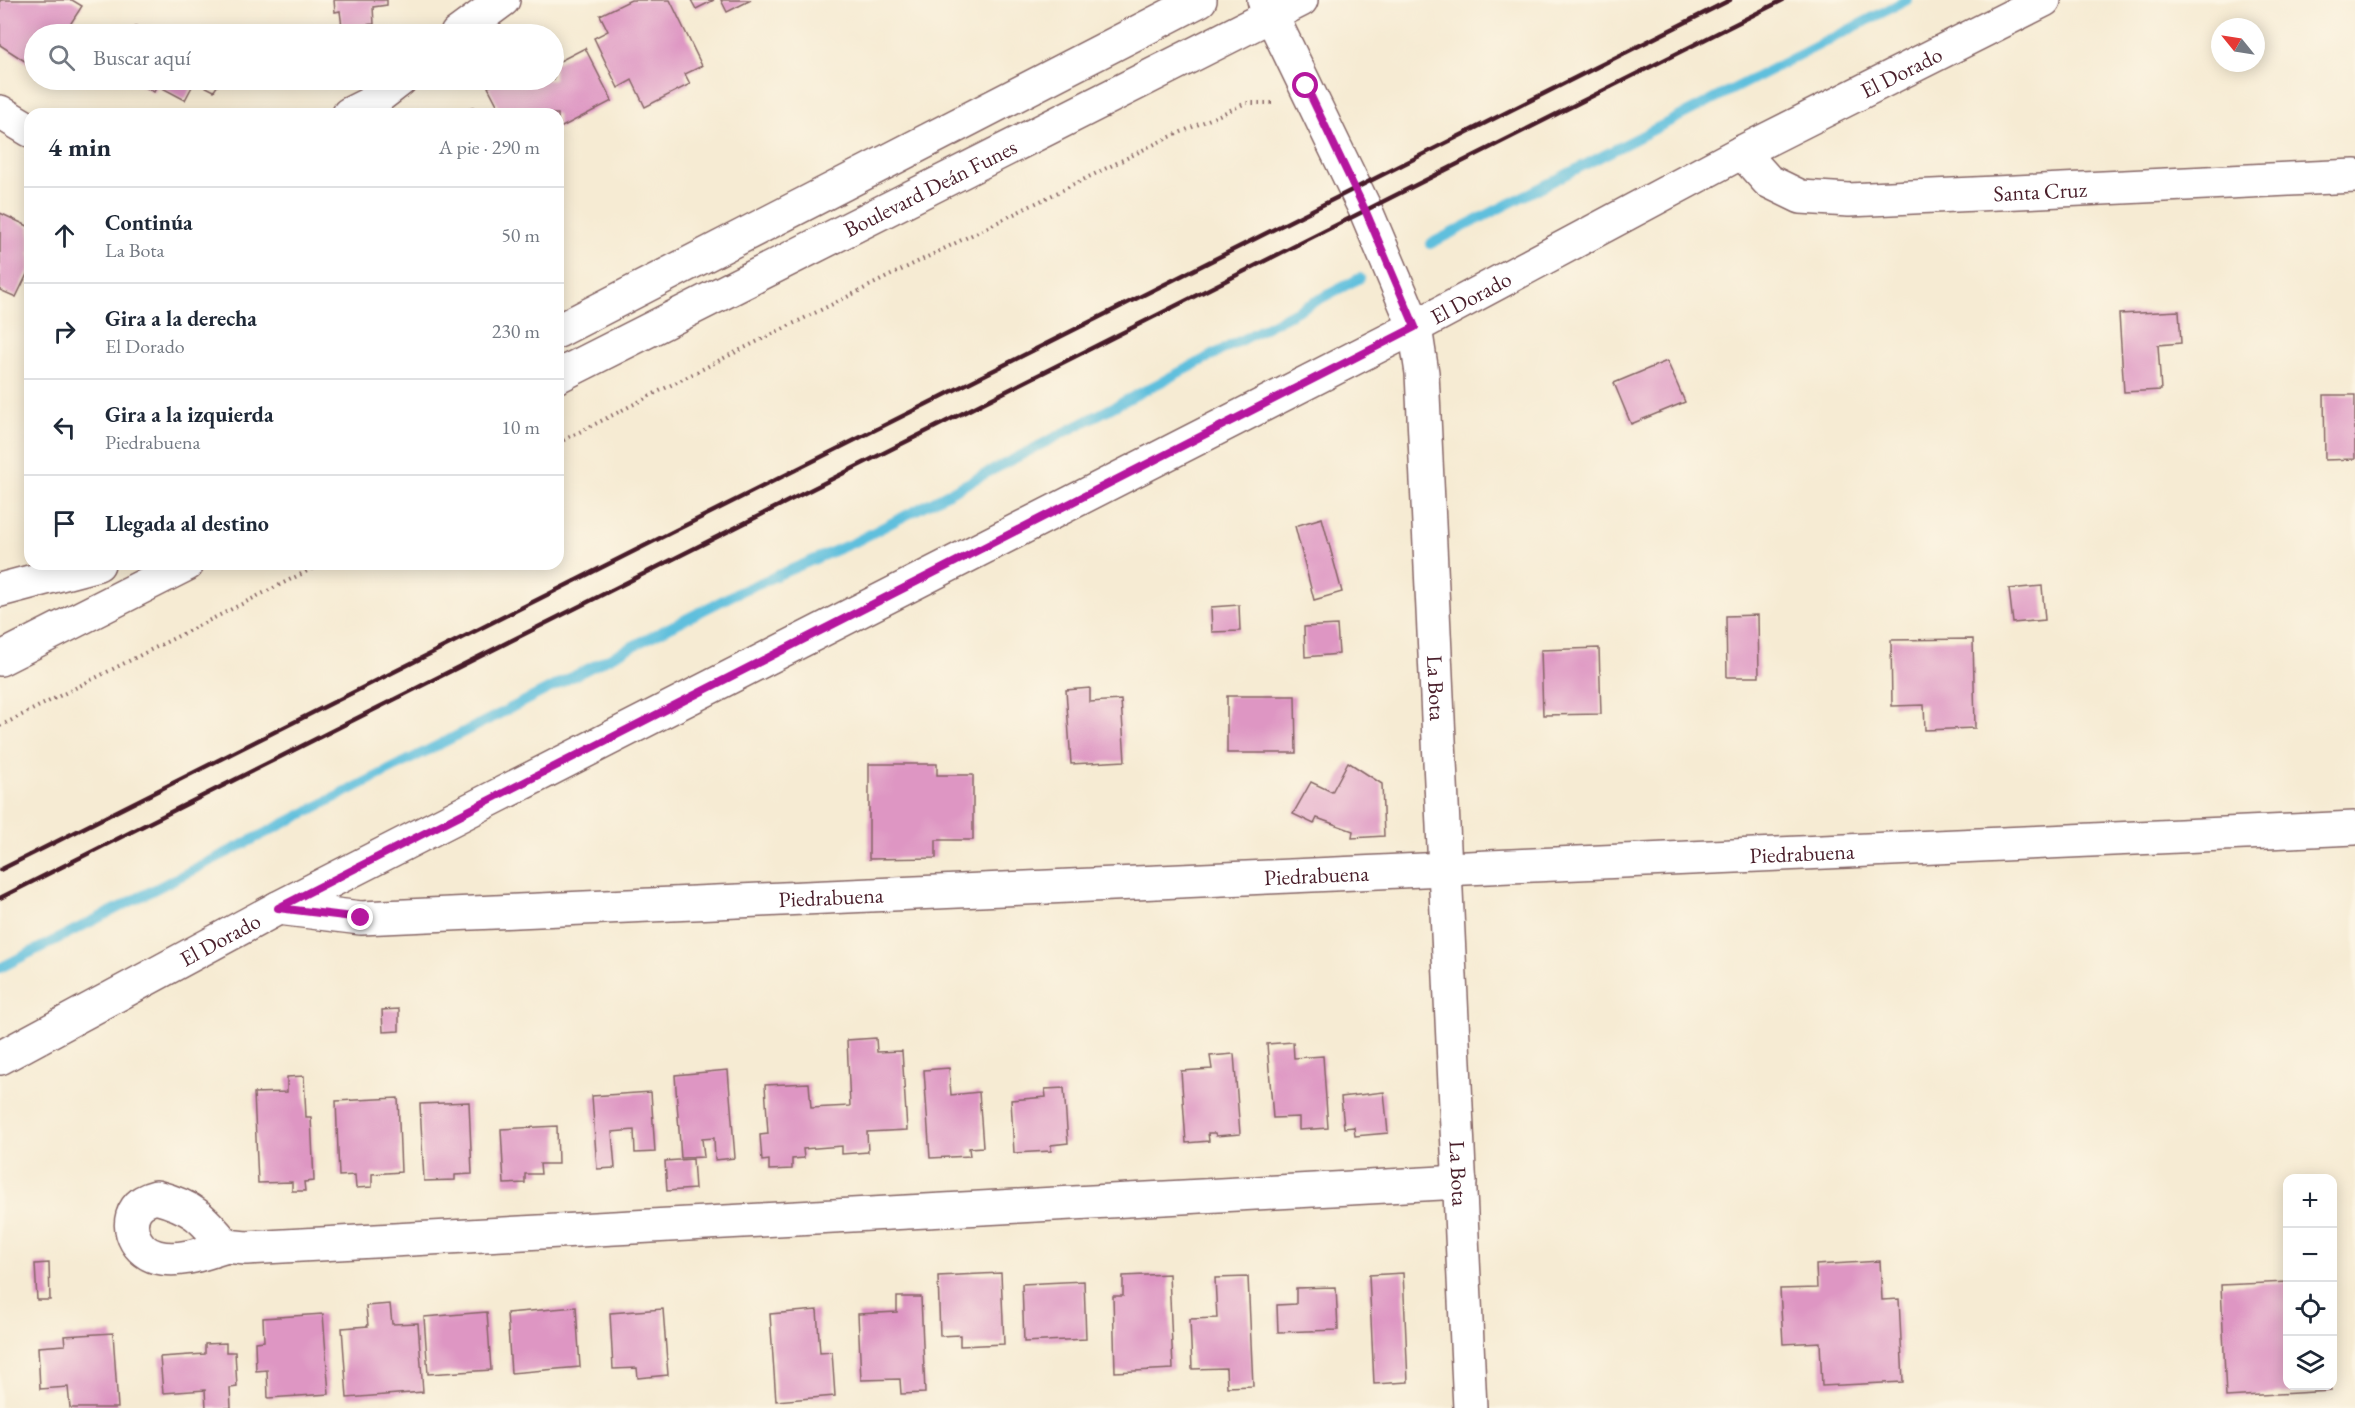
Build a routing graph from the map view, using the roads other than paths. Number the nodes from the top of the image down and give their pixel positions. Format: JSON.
{"nodes":[{"id":1,"x":503,"y":0,"type":"edge"},
{"id":2,"x":1200,"y":0,"type":"edge"},
{"id":3,"x":1301,"y":0,"type":"edge"},
{"id":4,"x":2044,"y":0,"type":"edge"},
{"id":5,"x":1267,"y":8,"type":"edge"},
{"id":6,"x":471,"y":24,"type":"edge"},
{"id":7,"x":387,"y":90,"type":"edge"},
{"id":8,"x":361,"y":108,"type":"edge"},
{"id":9,"x":0,"y":112,"type":"edge"},
{"id":10,"x":24,"y":126,"type":"edge"},
{"id":11,"x":1742,"y":152,"type":"junction"},
{"id":12,"x":2355,"y":176,"type":"edge"},
{"id":13,"x":1415,"y":327,"type":"junction"},
{"id":14,"x":564,"y":328,"type":"edge"},
{"id":15,"x":564,"y":373,"type":"edge"},
{"id":16,"x":75,"y":570,"type":"edge"},
{"id":17,"x":175,"y":570,"type":"edge"},
{"id":18,"x":0,"y":590,"type":"edge"},
{"id":19,"x":0,"y":658,"type":"edge"},
{"id":20,"x":2355,"y":828,"type":"edge"},
{"id":21,"x":1446,"y":868,"type":"junction"},
{"id":22,"x":278,"y":908,"type":"junction"},
{"id":23,"x":0,"y":1058,"type":"edge"},
{"id":24,"x":1460,"y":1182,"type":"junction"},
{"id":25,"x":226,"y":1246,"type":"dead end"},
{"id":26,"x":1470,"y":1408,"type":"edge"}],
"edges":[{"from":1,"to":6,"type":"street"},
{"from":2,"to":14,"type":"street","name":"Boulevard Deán Funes"},
{"from":3,"to":5,"type":"street","name":"Boulevard Deán Funes"},
{"from":4,"to":11,"type":"street","name":"El Dorado"},
{"from":5,"to":13,"type":"street","name":"La Bota"},
{"from":5,"to":15,"type":"street","name":"Boulevard Deán Funes"},
{"from":7,"to":8,"type":"street"},
{"from":9,"to":10,"type":"street"},
{"from":11,"to":12,"type":"street","name":"Santa Cruz"},
{"from":11,"to":13,"type":"street","name":"El Dorado"},
{"from":13,"to":21,"type":"street","name":"La Bota"},
{"from":13,"to":22,"type":"street","name":"El Dorado"},
{"from":16,"to":18,"type":"street"},
{"from":17,"to":19,"type":"street"},
{"from":20,"to":21,"type":"street","name":"Piedrabuena"},
{"from":21,"to":22,"type":"street","name":"Piedrabuena"},
{"from":21,"to":24,"type":"street","name":"La Bota"},
{"from":22,"to":23,"type":"street","name":"El Dorado"},
{"from":24,"to":25,"type":"street"},
{"from":24,"to":26,"type":"street","name":"La Bota"}]}
